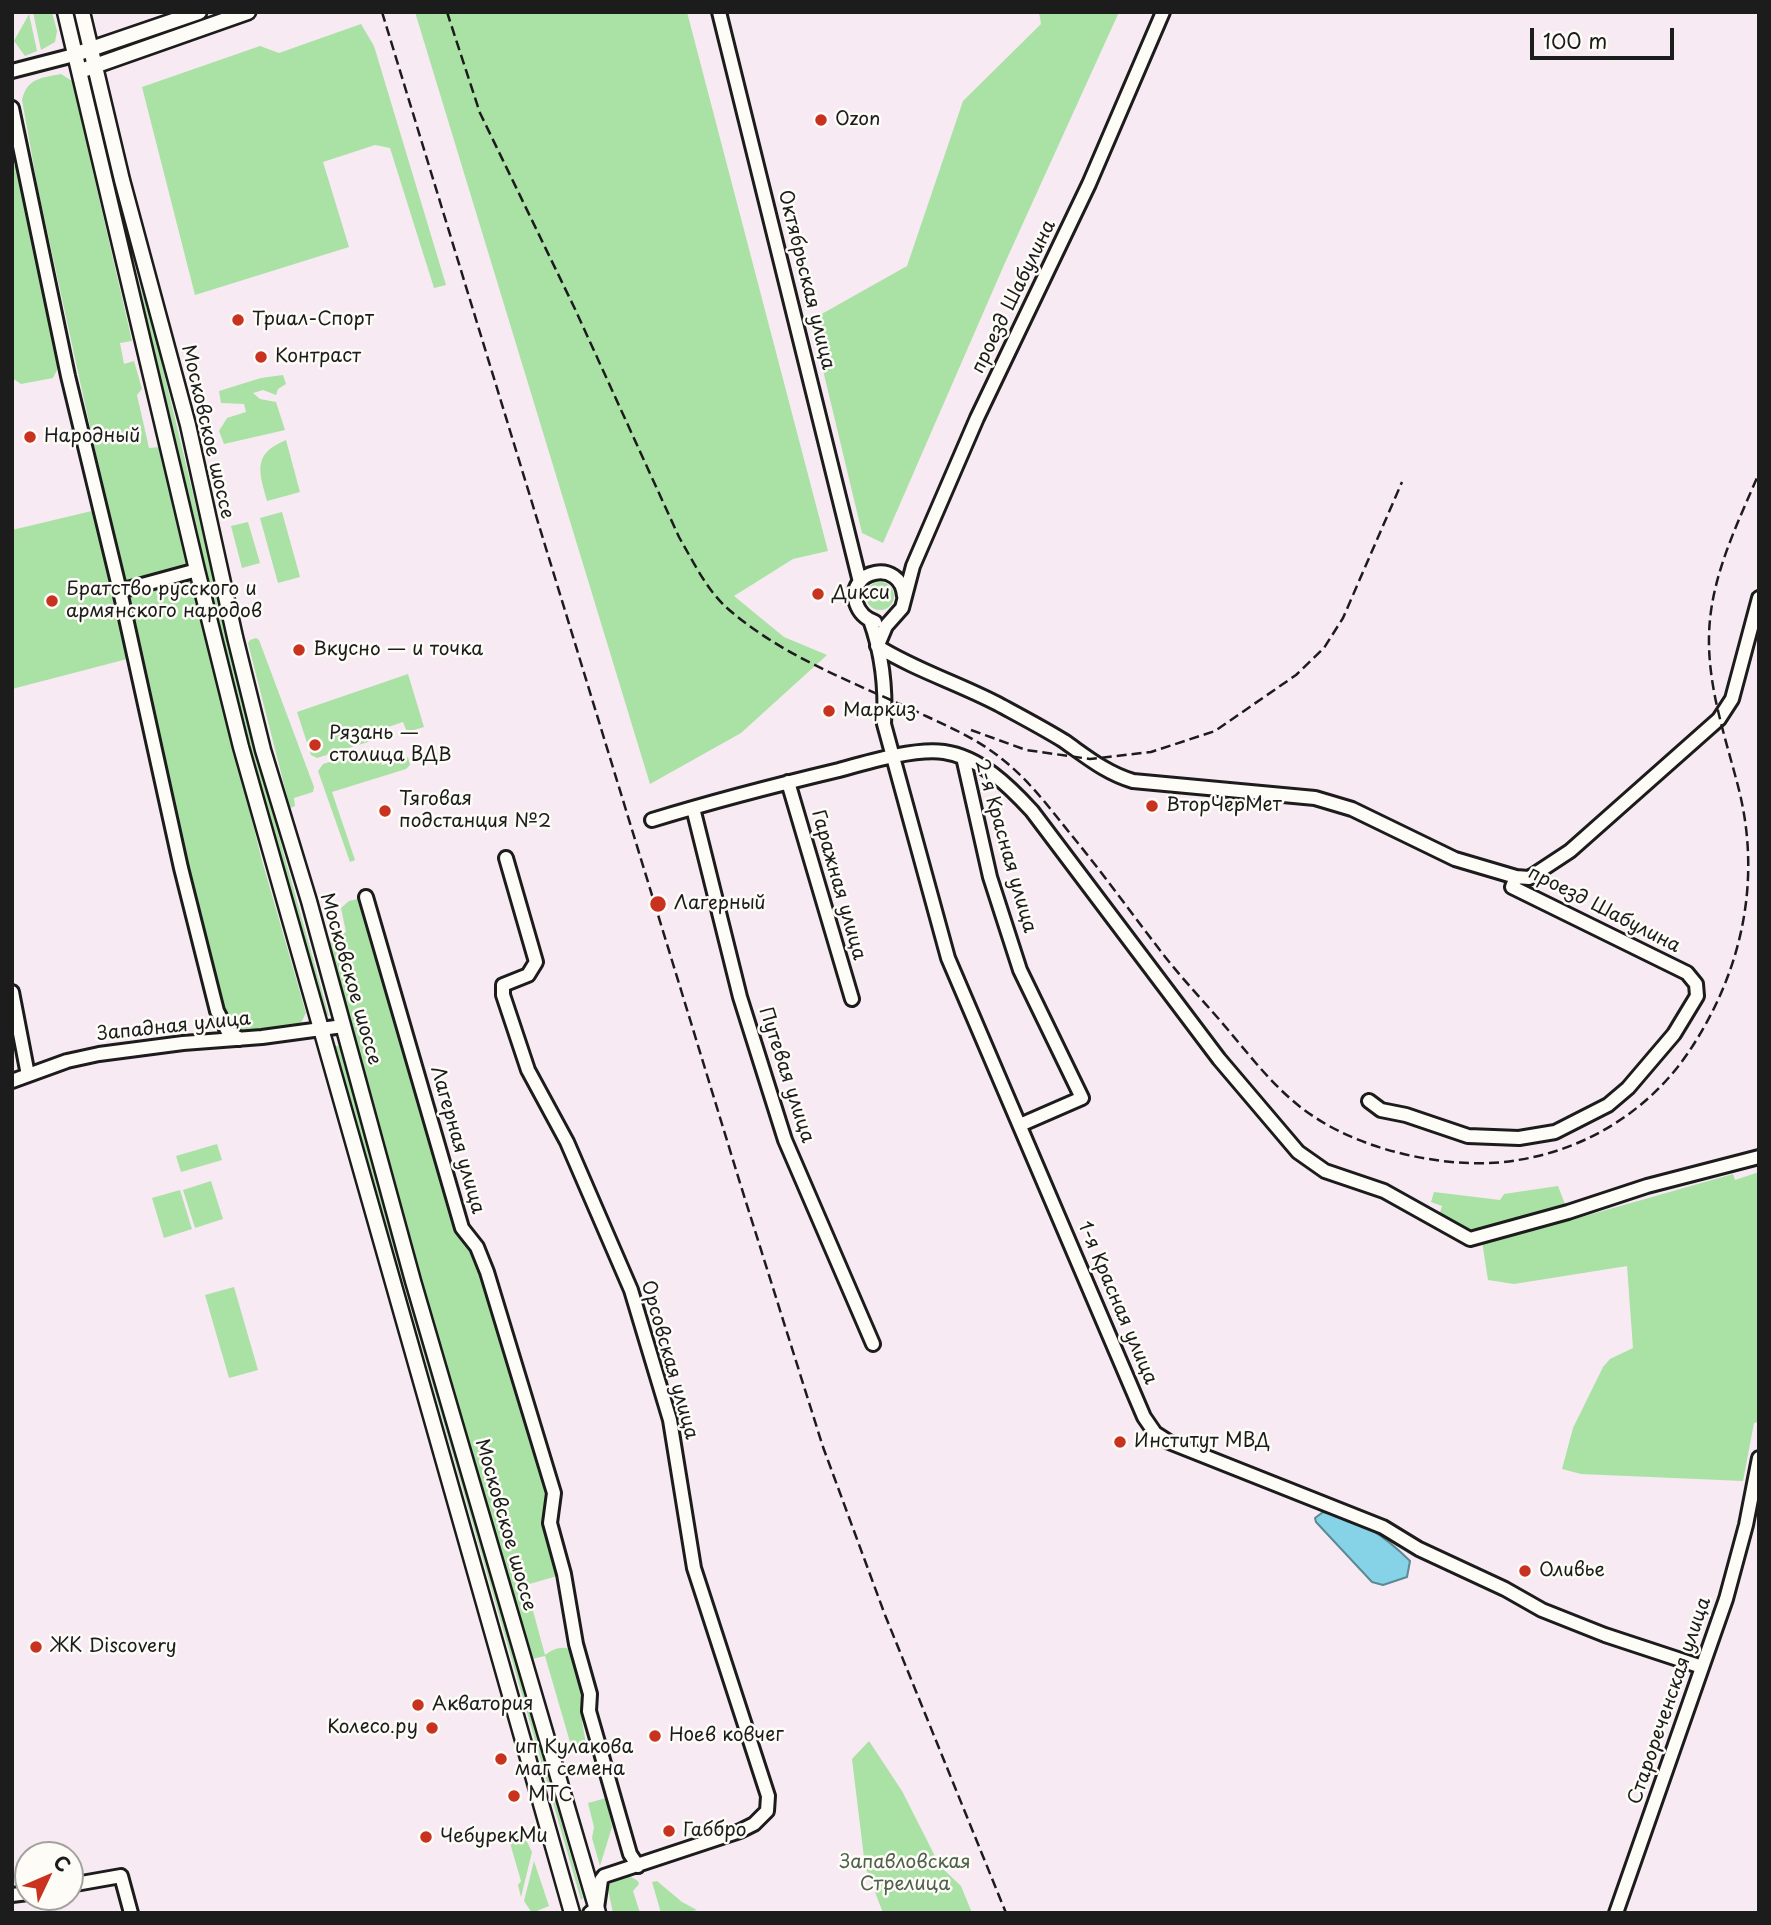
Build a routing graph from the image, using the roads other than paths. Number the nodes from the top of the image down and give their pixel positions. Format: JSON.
{"nodes":[{"id":1,"x":65,"y":12,"type":"edge"},
{"id":2,"x":82,"y":12,"type":"edge"},
{"id":3,"x":199,"y":12,"type":"edge"},
{"id":4,"x":248,"y":12,"type":"edge"},
{"id":5,"x":719,"y":12,"type":"edge"},
{"id":6,"x":1163,"y":12,"type":"edge"},
{"id":7,"x":91,"y":50,"type":"junction"},
{"id":8,"x":74,"y":55,"type":"junction"},
{"id":9,"x":53,"y":59,"type":"junction"},
{"id":10,"x":95,"y":67,"type":"junction"},
{"id":11,"x":12,"y":71,"type":"edge"},
{"id":12,"x":78,"y":71,"type":"junction"},
{"id":13,"x":12,"y":108,"type":"edge"},
{"id":14,"x":853,"y":557,"type":"junction"},
{"id":15,"x":914,"y":566,"type":"junction"},
{"id":16,"x":197,"y":570,"type":"junction"},
{"id":17,"x":872,"y":573,"type":"junction"},
{"id":18,"x":895,"y":577,"type":"junction"},
{"id":19,"x":860,"y":582,"type":"junction"},
{"id":20,"x":120,"y":591,"type":"junction"},
{"id":21,"x":1759,"y":598,"type":"edge"},
{"id":22,"x":904,"y":600,"type":"junction"},
{"id":23,"x":891,"y":619,"type":"junction"},
{"id":24,"x":870,"y":620,"type":"junction"},
{"id":25,"x":877,"y":646,"type":"junction"},
{"id":26,"x":893,"y":756,"type":"junction"},
{"id":27,"x":964,"y":757,"type":"junction"},
{"id":28,"x":788,"y":782,"type":"junction"},
{"id":29,"x":694,"y":808,"type":"junction"},
{"id":30,"x":652,"y":820,"type":"dead end"},
{"id":31,"x":506,"y":858,"type":"dead end"},
{"id":32,"x":1516,"y":877,"type":"junction"},
{"id":33,"x":366,"y":897,"type":"dead end"},
{"id":34,"x":12,"y":992,"type":"edge"},
{"id":35,"x":852,"y":999,"type":"dead end"},
{"id":36,"x":343,"y":1026,"type":"junction"},
{"id":37,"x":320,"y":1029,"type":"junction"},
{"id":38,"x":240,"y":1039,"type":"junction"},
{"id":39,"x":28,"y":1075,"type":"junction"},
{"id":40,"x":12,"y":1081,"type":"edge"},
{"id":41,"x":1369,"y":1101,"type":"dead end"},
{"id":42,"x":1020,"y":1125,"type":"junction"},
{"id":43,"x":1759,"y":1157,"type":"edge"},
{"id":44,"x":873,"y":1344,"type":"dead end"},
{"id":45,"x":1759,"y":1458,"type":"edge"},
{"id":46,"x":1702,"y":1667,"type":"junction"},
{"id":47,"x":638,"y":1866,"type":"junction"},
{"id":48,"x":84,"y":1883,"type":"edge"},
{"id":49,"x":595,"y":1911,"type":"edge"},
{"id":50,"x":131,"y":1913,"type":"edge"},
{"id":51,"x":572,"y":1913,"type":"edge"},
{"id":52,"x":1616,"y":1913,"type":"edge"}],
"edges":[{"from":1,"to":8,"type":"main road","name":"Московское шоссе"},
{"from":2,"to":7,"type":"main road","name":"Московское шоссе"},
{"from":3,"to":7,"type":"main road"},
{"from":4,"to":10,"type":"main road"},
{"from":5,"to":14,"type":"street","name":"Октябрьская улица"},
{"from":6,"to":15,"type":"street","name":"проезд Шабулина"},
{"from":7,"to":8,"type":"main road"},
{"from":7,"to":10,"type":"main road","name":"Московское шоссе"},
{"from":8,"to":9,"type":"street"},
{"from":8,"to":12,"type":"main road","name":"Московское шоссе"},
{"from":9,"to":11,"type":"street"},
{"from":9,"to":12,"type":"street"},
{"from":10,"to":12,"type":"main road"},
{"from":10,"to":36,"type":"main road","name":"Московское шоссе"},
{"from":12,"to":16,"type":"main road","name":"Московское шоссе"},
{"from":13,"to":20,"type":"street"},
{"from":14,"to":17,"type":"street"},
{"from":14,"to":19,"type":"street","name":"Октябрьская улица"},
{"from":15,"to":18,"type":"street"},
{"from":15,"to":22,"type":"street","name":"проезд Шабулина"},
{"from":16,"to":20,"type":"street"},
{"from":16,"to":37,"type":"main road","name":"Московское шоссе"},
{"from":17,"to":18,"type":"street"},
{"from":17,"to":19,"type":"street"},
{"from":18,"to":22,"type":"street"},
{"from":19,"to":24,"type":"street"},
{"from":20,"to":38,"type":"street"},
{"from":21,"to":32,"type":"street"},
{"from":22,"to":23,"type":"street","name":"проезд Шабулина"},
{"from":23,"to":24,"type":"street"},
{"from":23,"to":25,"type":"street","name":"проезд Шабулина"},
{"from":24,"to":25,"type":"street","name":"1-я Красная улица"},
{"from":25,"to":26,"type":"street","name":"1-я Красная улица"},
{"from":25,"to":32,"type":"street"},
{"from":26,"to":27,"type":"street","name":"2-я Красная улица"},
{"from":26,"to":28,"type":"street","name":"2-я Красная улица"},
{"from":26,"to":42,"type":"street","name":"1-я Красная улица"},
{"from":27,"to":42,"type":"street","name":"2-я Красная улица"},
{"from":27,"to":43,"type":"street"},
{"from":28,"to":29,"type":"street","name":"2-я Красная улица"},
{"from":28,"to":35,"type":"street","name":"Гаражная улица"},
{"from":29,"to":30,"type":"street","name":"2-я Красная улица"},
{"from":29,"to":44,"type":"street","name":"Путевая улица"},
{"from":31,"to":47,"type":"street","name":"Орсовская улица"},
{"from":32,"to":41,"type":"street","name":"проезд Шабулина"},
{"from":33,"to":47,"type":"street","name":"Лагерная улица"},
{"from":34,"to":39,"type":"street"},
{"from":36,"to":37,"type":"street","name":"Западная улица"},
{"from":36,"to":49,"type":"main road","name":"Московское шоссе"},
{"from":37,"to":38,"type":"street","name":"Западная улица"},
{"from":37,"to":51,"type":"main road","name":"Московское шоссе"},
{"from":38,"to":39,"type":"street","name":"Западная улица"},
{"from":39,"to":40,"type":"street","name":"Западная улица"},
{"from":42,"to":46,"type":"street","name":"1-я Красная улица"},
{"from":45,"to":46,"type":"street","name":"Старореченская улица"},
{"from":46,"to":52,"type":"street","name":"Старореченская улица"},
{"from":47,"to":49,"type":"street"},
{"from":48,"to":50,"type":"street"}]}
